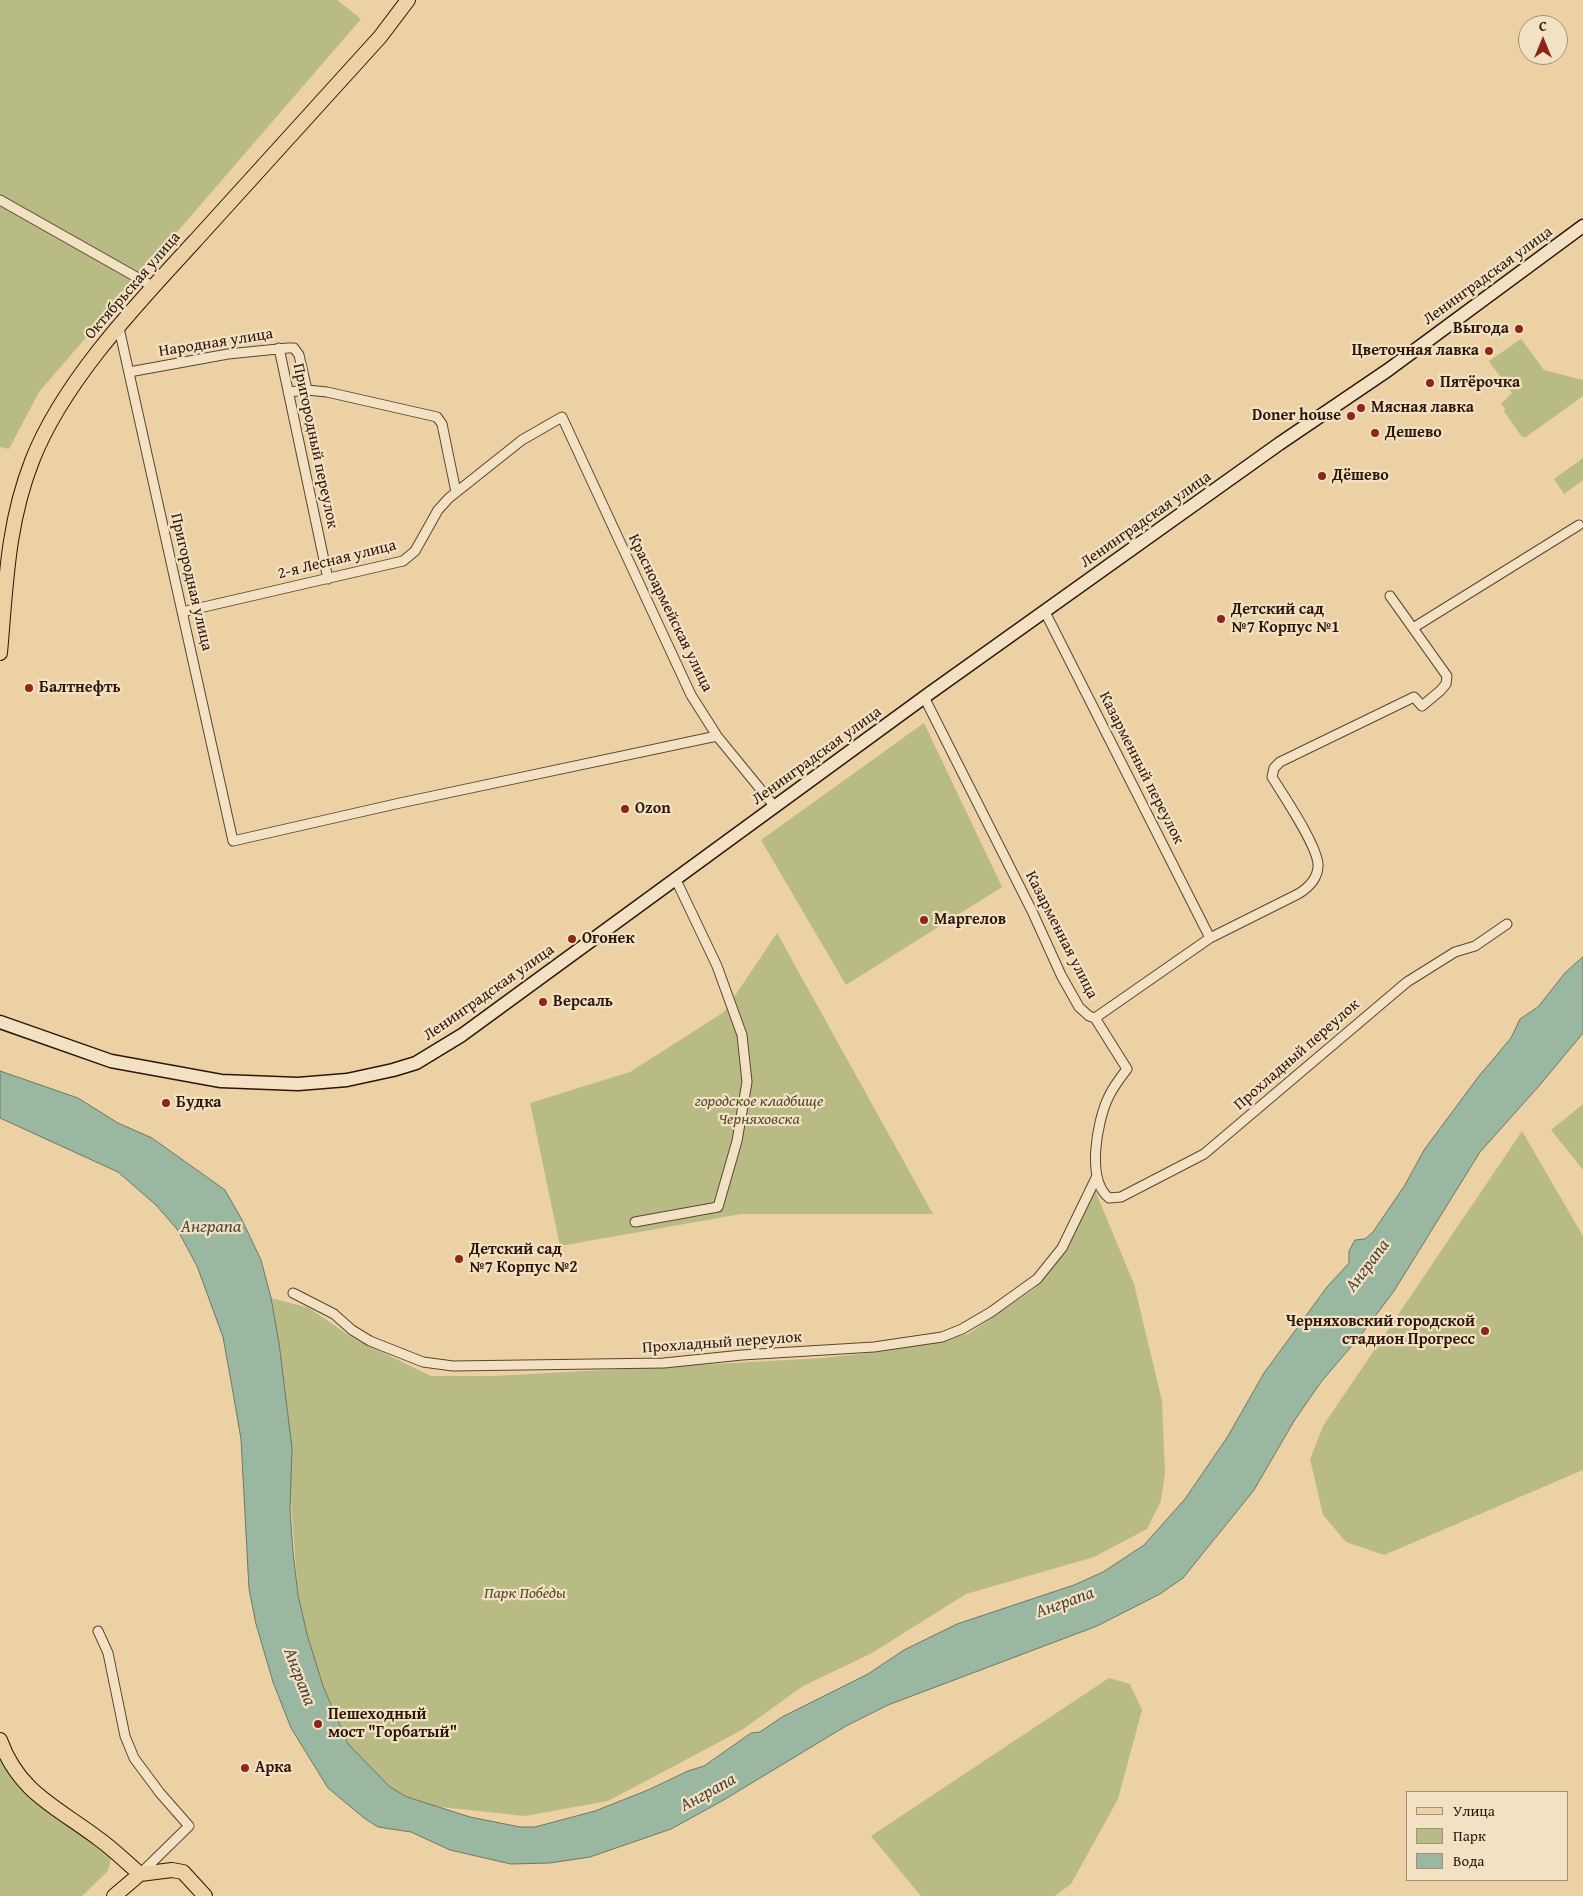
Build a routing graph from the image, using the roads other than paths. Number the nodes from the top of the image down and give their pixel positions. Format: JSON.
{"nodes":[{"id":1,"x":408,"y":0,"type":"edge"},
{"id":2,"x":0,"y":200,"type":"edge"},
{"id":3,"x":1583,"y":226,"type":"edge"},
{"id":4,"x":154,"y":287,"type":"junction"},
{"id":5,"x":119,"y":328,"type":"junction"},
{"id":6,"x":279,"y":348,"type":"junction"},
{"id":7,"x":129,"y":372,"type":"junction"},
{"id":8,"x":306,"y":390,"type":"junction"},
{"id":9,"x":288,"y":392,"type":"junction"},
{"id":10,"x":562,"y":417,"type":"joint"},
{"id":11,"x":456,"y":492,"type":"junction"},
{"id":12,"x":1579,"y":525,"type":"dead end"},
{"id":13,"x":328,"y":579,"type":"junction"},
{"id":14,"x":1390,"y":596,"type":"dead end"},
{"id":15,"x":182,"y":612,"type":"junction"},
{"id":16,"x":1046,"y":612,"type":"junction"},
{"id":17,"x":1413,"y":628,"type":"junction"},
{"id":18,"x":0,"y":653,"type":"edge"},
{"id":19,"x":924,"y":698,"type":"junction"},
{"id":20,"x":717,"y":736,"type":"junction"},
{"id":21,"x":775,"y":808,"type":"junction"},
{"id":22,"x":676,"y":880,"type":"junction"},
{"id":23,"x":1508,"y":924,"type":"dead end"},
{"id":24,"x":1210,"y":938,"type":"junction"},
{"id":25,"x":1095,"y":1018,"type":"junction"},
{"id":26,"x":0,"y":1022,"type":"edge"},
{"id":27,"x":1096,"y":1178,"type":"junction"},
{"id":28,"x":635,"y":1222,"type":"dead end"},
{"id":29,"x":294,"y":1293,"type":"dead end"},
{"id":30,"x":98,"y":1631,"type":"dead end"},
{"id":31,"x":0,"y":1740,"type":"edge"},
{"id":32,"x":140,"y":1874,"type":"junction"},
{"id":33,"x":114,"y":1896,"type":"edge"},
{"id":34,"x":205,"y":1896,"type":"edge"}],
"edges":[{"from":1,"to":4,"type":"main road","name":"Октябрьская улица"},
{"from":2,"to":4,"type":"street"},
{"from":3,"to":16,"type":"street","name":"Ленинградская улица"},
{"from":4,"to":5,"type":"main road","name":"Октябрьская улица"},
{"from":5,"to":7,"type":"street","name":"Пригородная улица"},
{"from":5,"to":18,"type":"main road","name":"Октябрьская улица"},
{"from":6,"to":7,"type":"street","name":"Народная улица"},
{"from":6,"to":8,"type":"street","name":"Народная улица"},
{"from":6,"to":9,"type":"street","name":"Пригородный переулок"},
{"from":7,"to":15,"type":"street","name":"Пригородная улица"},
{"from":8,"to":9,"type":"street"},
{"from":8,"to":11,"type":"street"},
{"from":9,"to":13,"type":"street","name":"Пригородный переулок"},
{"from":10,"to":11,"type":"street","name":"2-я Лесная улица"},
{"from":10,"to":20,"type":"street","name":"Красноармейская улица"},
{"from":11,"to":13,"type":"street","name":"2-я Лесная улица"},
{"from":12,"to":17,"type":"street"},
{"from":13,"to":15,"type":"street","name":"2-я Лесная улица"},
{"from":14,"to":17,"type":"street"},
{"from":15,"to":20,"type":"street","name":"Пригородная улица"},
{"from":16,"to":19,"type":"street","name":"Ленинградская улица"},
{"from":16,"to":24,"type":"street","name":"Казарменный переулок"},
{"from":17,"to":24,"type":"street","name":"Казарменная улица"},
{"from":19,"to":21,"type":"street","name":"Ленинградская улица"},
{"from":19,"to":25,"type":"street","name":"Казарменная улица"},
{"from":20,"to":21,"type":"street","name":"Красноармейская улица"},
{"from":21,"to":22,"type":"street","name":"Ленинградская улица"},
{"from":22,"to":26,"type":"street","name":"Ленинградская улица"},
{"from":22,"to":28,"type":"street"},
{"from":23,"to":27,"type":"street","name":"Прохладный переулок"},
{"from":24,"to":25,"type":"street","name":"Казарменная улица"},
{"from":25,"to":27,"type":"street"},
{"from":27,"to":29,"type":"street","name":"Прохладный переулок"},
{"from":30,"to":32,"type":"street"},
{"from":31,"to":32,"type":"main road"},
{"from":32,"to":33,"type":"main road"},
{"from":32,"to":34,"type":"main road"}]}
